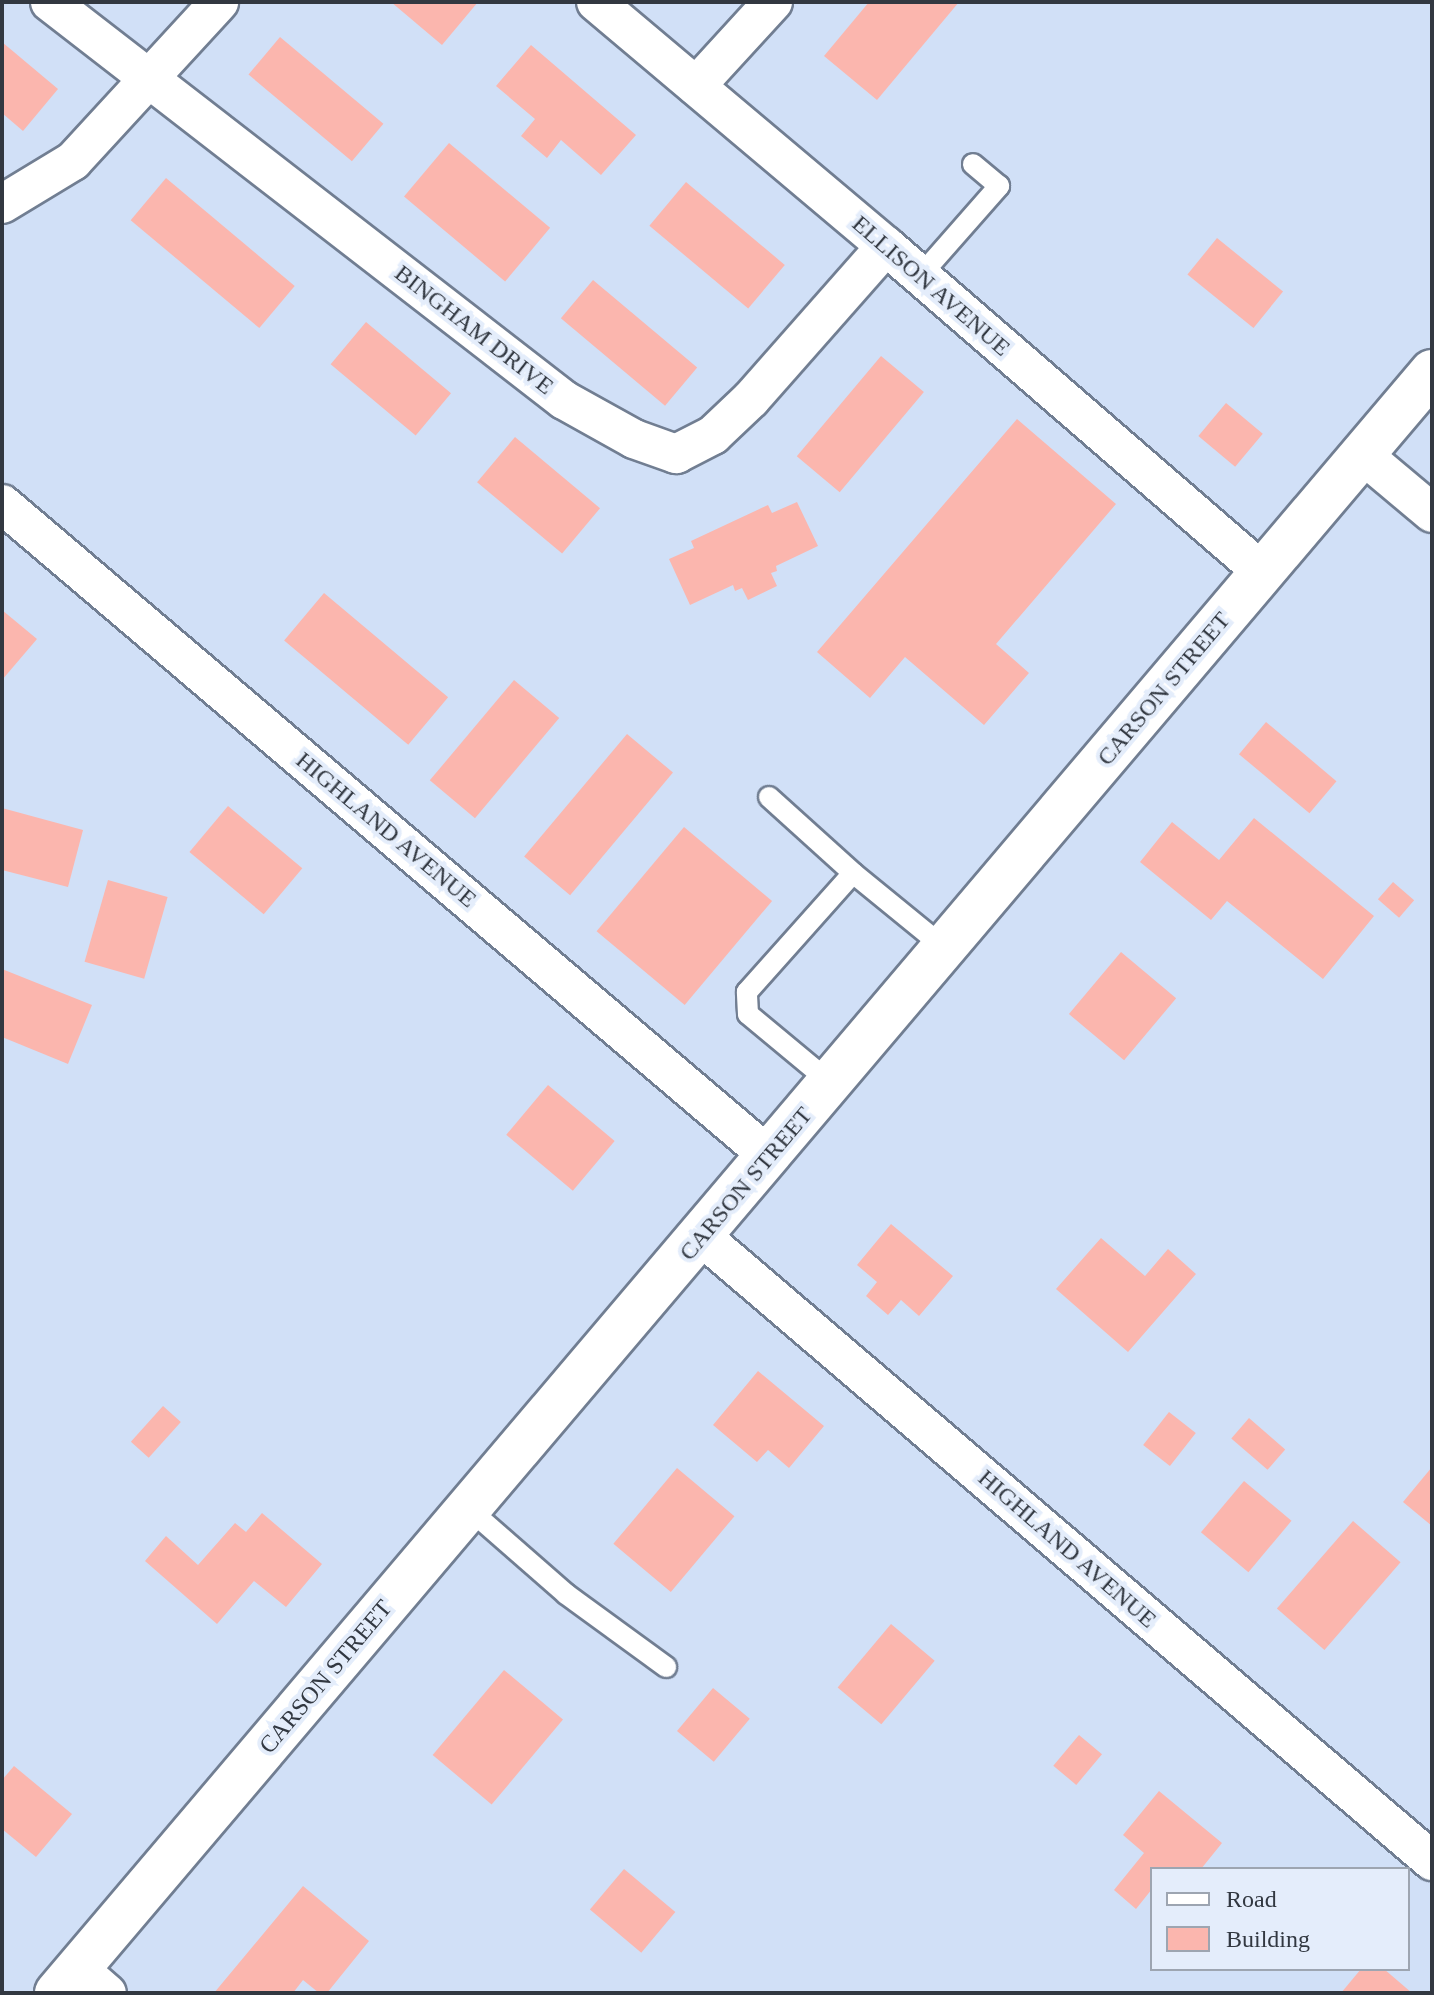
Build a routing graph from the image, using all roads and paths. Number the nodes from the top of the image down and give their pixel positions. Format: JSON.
{"nodes":[{"id":1,"x":50,"y":2,"type":"edge"},
{"id":2,"x":219,"y":2,"type":"edge"},
{"id":3,"x":596,"y":2,"type":"edge"},
{"id":4,"x":773,"y":2,"type":"edge"},
{"id":5,"x":149,"y":81,"type":"junction"},
{"id":6,"x":696,"y":86,"type":"junction"},
{"id":7,"x":973,"y":164,"type":"dead end"},
{"id":8,"x":2,"y":204,"type":"edge"},
{"id":9,"x":886,"y":246,"type":"junction"},
{"id":10,"x":920,"y":276,"type":"junction"},
{"id":11,"x":1432,"y":372,"type":"edge"},
{"id":12,"x":1363,"y":455,"type":"junction"},
{"id":13,"x":2,"y":504,"type":"edge"},
{"id":14,"x":1432,"y":513,"type":"edge"},
{"id":15,"x":1263,"y":573,"type":"junction"},
{"id":16,"x":769,"y":797,"type":"dead end"},
{"id":17,"x":853,"y":873,"type":"junction"},
{"id":18,"x":945,"y":948,"type":"junction"},
{"id":19,"x":831,"y":1083,"type":"junction"},
{"id":20,"x":769,"y":1156,"type":"junction"},
{"id":21,"x":701,"y":1236,"type":"junction"},
{"id":22,"x":469,"y":1509,"type":"junction"},
{"id":23,"x":666,"y":1667,"type":"dead end"},
{"id":24,"x":1432,"y":1861,"type":"edge"},
{"id":25,"x":81,"y":1985,"type":"edge"}],
"edges":[{"from":1,"to":5,"type":"street","name":"BINGHAM DRIVE"},
{"from":2,"to":5,"type":"street"},
{"from":3,"to":6,"type":"street","name":"ELLISON AVENUE"},
{"from":4,"to":6,"type":"street"},
{"from":5,"to":8,"type":"street"},
{"from":5,"to":9,"type":"street","name":"BINGHAM DRIVE"},
{"from":6,"to":9,"type":"street","name":"ELLISON AVENUE"},
{"from":7,"to":10,"type":"lane"},
{"from":9,"to":10,"type":"street","name":"ELLISON AVENUE"},
{"from":10,"to":15,"type":"street","name":"ELLISON AVENUE"},
{"from":11,"to":12,"type":"street","name":"CARSON STREET"},
{"from":12,"to":14,"type":"street"},
{"from":12,"to":15,"type":"street","name":"CARSON STREET"},
{"from":13,"to":20,"type":"street","name":"HIGHLAND AVENUE"},
{"from":15,"to":18,"type":"street","name":"CARSON STREET"},
{"from":16,"to":17,"type":"lane"},
{"from":17,"to":18,"type":"lane"},
{"from":17,"to":19,"type":"lane"},
{"from":18,"to":19,"type":"street","name":"CARSON STREET"},
{"from":19,"to":20,"type":"street","name":"CARSON STREET"},
{"from":20,"to":21,"type":"street","name":"CARSON STREET"},
{"from":21,"to":22,"type":"street","name":"CARSON STREET"},
{"from":21,"to":24,"type":"street","name":"HIGHLAND AVENUE"},
{"from":22,"to":23,"type":"lane"},
{"from":22,"to":25,"type":"street","name":"CARSON STREET"}]}
